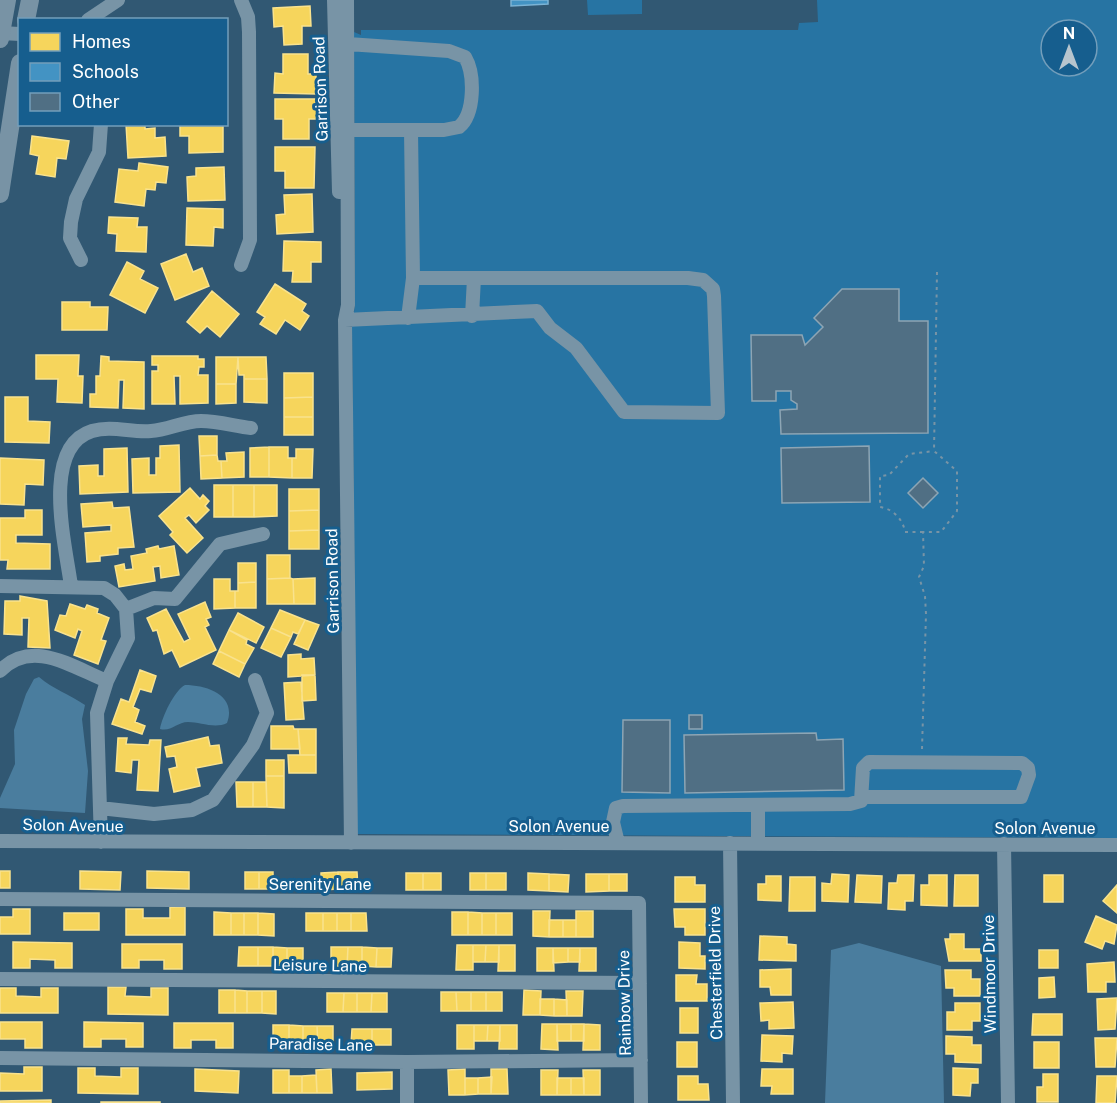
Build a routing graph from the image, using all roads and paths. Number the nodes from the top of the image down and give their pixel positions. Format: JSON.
{"nodes":[{"id":1,"x":7,"y":0,"type":"edge"},
{"id":2,"x":30,"y":0,"type":"edge"},
{"id":3,"x":118,"y":0,"type":"edge"},
{"id":4,"x":241,"y":0,"type":"edge"},
{"id":5,"x":334,"y":0,"type":"edge"},
{"id":6,"x":347,"y":0,"type":"edge"},
{"id":7,"x":26,"y":18,"type":"edge"},
{"id":8,"x":91,"y":18,"type":"edge"},
{"id":9,"x":18,"y":33,"type":"edge"},
{"id":10,"x":0,"y":35,"type":"edge"},
{"id":11,"x":348,"y":44,"type":"junction"},
{"id":12,"x":18,"y":76,"type":"edge"},
{"id":13,"x":101,"y":126,"type":"edge"},
{"id":14,"x":348,"y":130,"type":"junction"},
{"id":15,"x":411,"y":130,"type":"junction"},
{"id":16,"x":0,"y":194,"type":"edge"},
{"id":17,"x":81,"y":260,"type":"dead end"},
{"id":18,"x":241,"y":265,"type":"dead end"},
{"id":19,"x":937,"y":272,"type":"dead end"},
{"id":20,"x":413,"y":278,"type":"junction"},
{"id":21,"x":474,"y":278,"type":"junction"},
{"id":22,"x":472,"y":316,"type":"junction"},
{"id":23,"x":408,"y":318,"type":"junction"},
{"id":24,"x":345,"y":320,"type":"junction"},
{"id":25,"x":251,"y":428,"type":"dead end"},
{"id":26,"x":934,"y":451,"type":"junction"},
{"id":27,"x":923,"y":532,"type":"junction"},
{"id":28,"x":263,"y":534,"type":"dead end"},
{"id":29,"x":0,"y":586,"type":"edge"},
{"id":30,"x":71,"y":586,"type":"junction"},
{"id":31,"x":126,"y":609,"type":"junction"},
{"id":32,"x":0,"y":671,"type":"edge"},
{"id":33,"x":255,"y":680,"type":"dead end"},
{"id":34,"x":107,"y":681,"type":"junction"},
{"id":35,"x":922,"y":762,"type":"junction"},
{"id":36,"x":862,"y":798,"type":"junction"},
{"id":37,"x":759,"y":806,"type":"junction"},
{"id":38,"x":100,"y":808,"type":"junction"},
{"id":39,"x":0,"y":841,"type":"edge"},
{"id":40,"x":101,"y":842,"type":"junction"},
{"id":41,"x":351,"y":843,"type":"junction"},
{"id":42,"x":618,"y":843,"type":"junction"},
{"id":43,"x":730,"y":843,"type":"junction"},
{"id":44,"x":758,"y":843,"type":"junction"},
{"id":45,"x":1004,"y":844,"type":"junction"},
{"id":46,"x":1117,"y":845,"type":"edge"},
{"id":47,"x":0,"y":899,"type":"edge"},
{"id":48,"x":639,"y":903,"type":"joint"},
{"id":49,"x":0,"y":979,"type":"edge"},
{"id":50,"x":640,"y":983,"type":"junction"},
{"id":51,"x":0,"y":1058,"type":"edge"},
{"id":52,"x":641,"y":1060,"type":"junction"},
{"id":53,"x":407,"y":1062,"type":"junction"},
{"id":54,"x":407,"y":1103,"type":"edge"},
{"id":55,"x":641,"y":1103,"type":"edge"},
{"id":56,"x":734,"y":1103,"type":"edge"},
{"id":57,"x":1008,"y":1103,"type":"edge"}],
"edges":[{"from":1,"to":10,"type":"main road"},
{"from":2,"to":7,"type":"main road"},
{"from":3,"to":8,"type":"street"},
{"from":4,"to":18,"type":"street"},
{"from":5,"to":24,"type":"street","name":"Garrison Road"},
{"from":6,"to":11,"type":"street","name":"Garrison Road"},
{"from":9,"to":10,"type":"street"},
{"from":11,"to":14,"type":"street","name":"Garrison Road"},
{"from":11,"to":15,"type":"street"},
{"from":12,"to":16,"type":"main road"},
{"from":13,"to":17,"type":"street"},
{"from":14,"to":15,"type":"street"},
{"from":14,"to":24,"type":"street","name":"Garrison Road"},
{"from":15,"to":20,"type":"street"},
{"from":19,"to":26,"type":"path"},
{"from":20,"to":21,"type":"street"},
{"from":20,"to":23,"type":"street"},
{"from":21,"to":22,"type":"street"},
{"from":21,"to":22,"type":"street"},
{"from":22,"to":23,"type":"street"},
{"from":23,"to":24,"type":"street"},
{"from":24,"to":41,"type":"street","name":"Garrison Road"},
{"from":25,"to":30,"type":"street"},
{"from":26,"to":27,"type":"path"},
{"from":26,"to":27,"type":"path"},
{"from":27,"to":35,"type":"path"},
{"from":28,"to":31,"type":"street"},
{"from":29,"to":30,"type":"street"},
{"from":30,"to":31,"type":"street"},
{"from":31,"to":34,"type":"street"},
{"from":32,"to":34,"type":"street"},
{"from":33,"to":38,"type":"street"},
{"from":34,"to":38,"type":"street"},
{"from":35,"to":36,"type":"street"},
{"from":35,"to":36,"type":"street"},
{"from":36,"to":37,"type":"street"},
{"from":37,"to":42,"type":"street"},
{"from":37,"to":44,"type":"street"},
{"from":38,"to":40,"type":"street"},
{"from":39,"to":40,"type":"street","name":"Solon Avenue"},
{"from":40,"to":41,"type":"street","name":"Solon Avenue"},
{"from":41,"to":42,"type":"street","name":"Solon Avenue"},
{"from":42,"to":43,"type":"street","name":"Solon Avenue"},
{"from":43,"to":44,"type":"street","name":"Solon Avenue"},
{"from":43,"to":56,"type":"street","name":"Chesterfield Drive"},
{"from":44,"to":45,"type":"street","name":"Solon Avenue"},
{"from":45,"to":46,"type":"street","name":"Solon Avenue"},
{"from":45,"to":57,"type":"street","name":"Windmoor Drive"},
{"from":47,"to":48,"type":"street","name":"Serenity Lane"},
{"from":48,"to":50,"type":"street","name":"Rainbow Drive"},
{"from":49,"to":50,"type":"street","name":"Leisure Lane"},
{"from":50,"to":52,"type":"street","name":"Rainbow Drive"},
{"from":51,"to":53,"type":"street","name":"Paradise Lane"},
{"from":52,"to":53,"type":"street","name":"Paradise Lane"},
{"from":52,"to":55,"type":"street","name":"Rainbow Drive"},
{"from":53,"to":54,"type":"street"}]}
